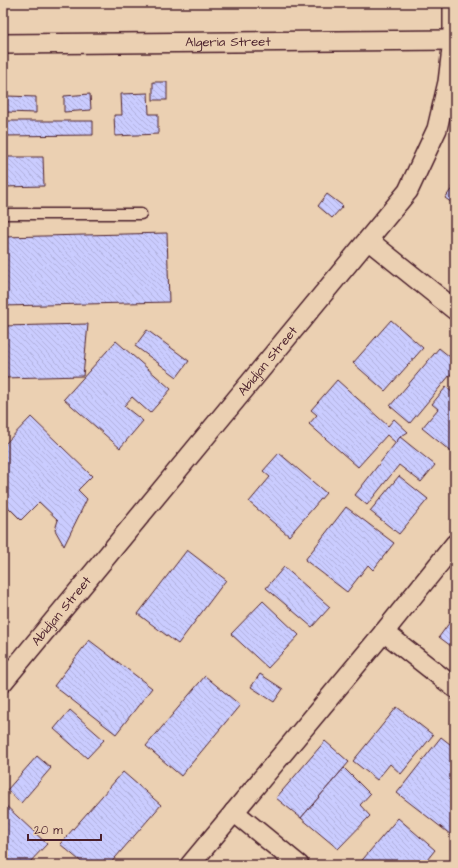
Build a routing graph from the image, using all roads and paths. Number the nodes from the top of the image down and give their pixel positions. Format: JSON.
{"nodes":[{"id":1,"x":453,"y":3,"type":"edge"},
{"id":2,"x":453,"y":40,"type":"junction"},
{"id":3,"x":3,"y":44,"type":"edge"},
{"id":4,"x":3,"y":214,"type":"edge"},
{"id":5,"x":141,"y":214,"type":"dead end"},
{"id":6,"x":368,"y":240,"type":"junction"},
{"id":7,"x":455,"y":310,"type":"edge"},
{"id":8,"x":455,"y":544,"type":"edge"},
{"id":9,"x":384,"y":632,"type":"junction"},
{"id":10,"x":3,"y":682,"type":"edge"},
{"id":11,"x":455,"y":688,"type":"edge"},
{"id":12,"x":234,"y":812,"type":"junction"},
{"id":13,"x":190,"y":865,"type":"edge"},
{"id":14,"x":298,"y":865,"type":"edge"}],
"edges":[{"from":1,"to":2,"type":"street","name":"Abidjan Street"},
{"from":2,"to":3,"type":"street","name":"Algeria Street"},
{"from":2,"to":6,"type":"street","name":"Abidjan Street"},
{"from":4,"to":5,"type":"lane"},
{"from":6,"to":7,"type":"street"},
{"from":6,"to":10,"type":"street","name":"Abidjan Street"},
{"from":8,"to":9,"type":"street"},
{"from":9,"to":11,"type":"street"},
{"from":9,"to":12,"type":"street"},
{"from":12,"to":13,"type":"street"},
{"from":12,"to":14,"type":"street"}]}
